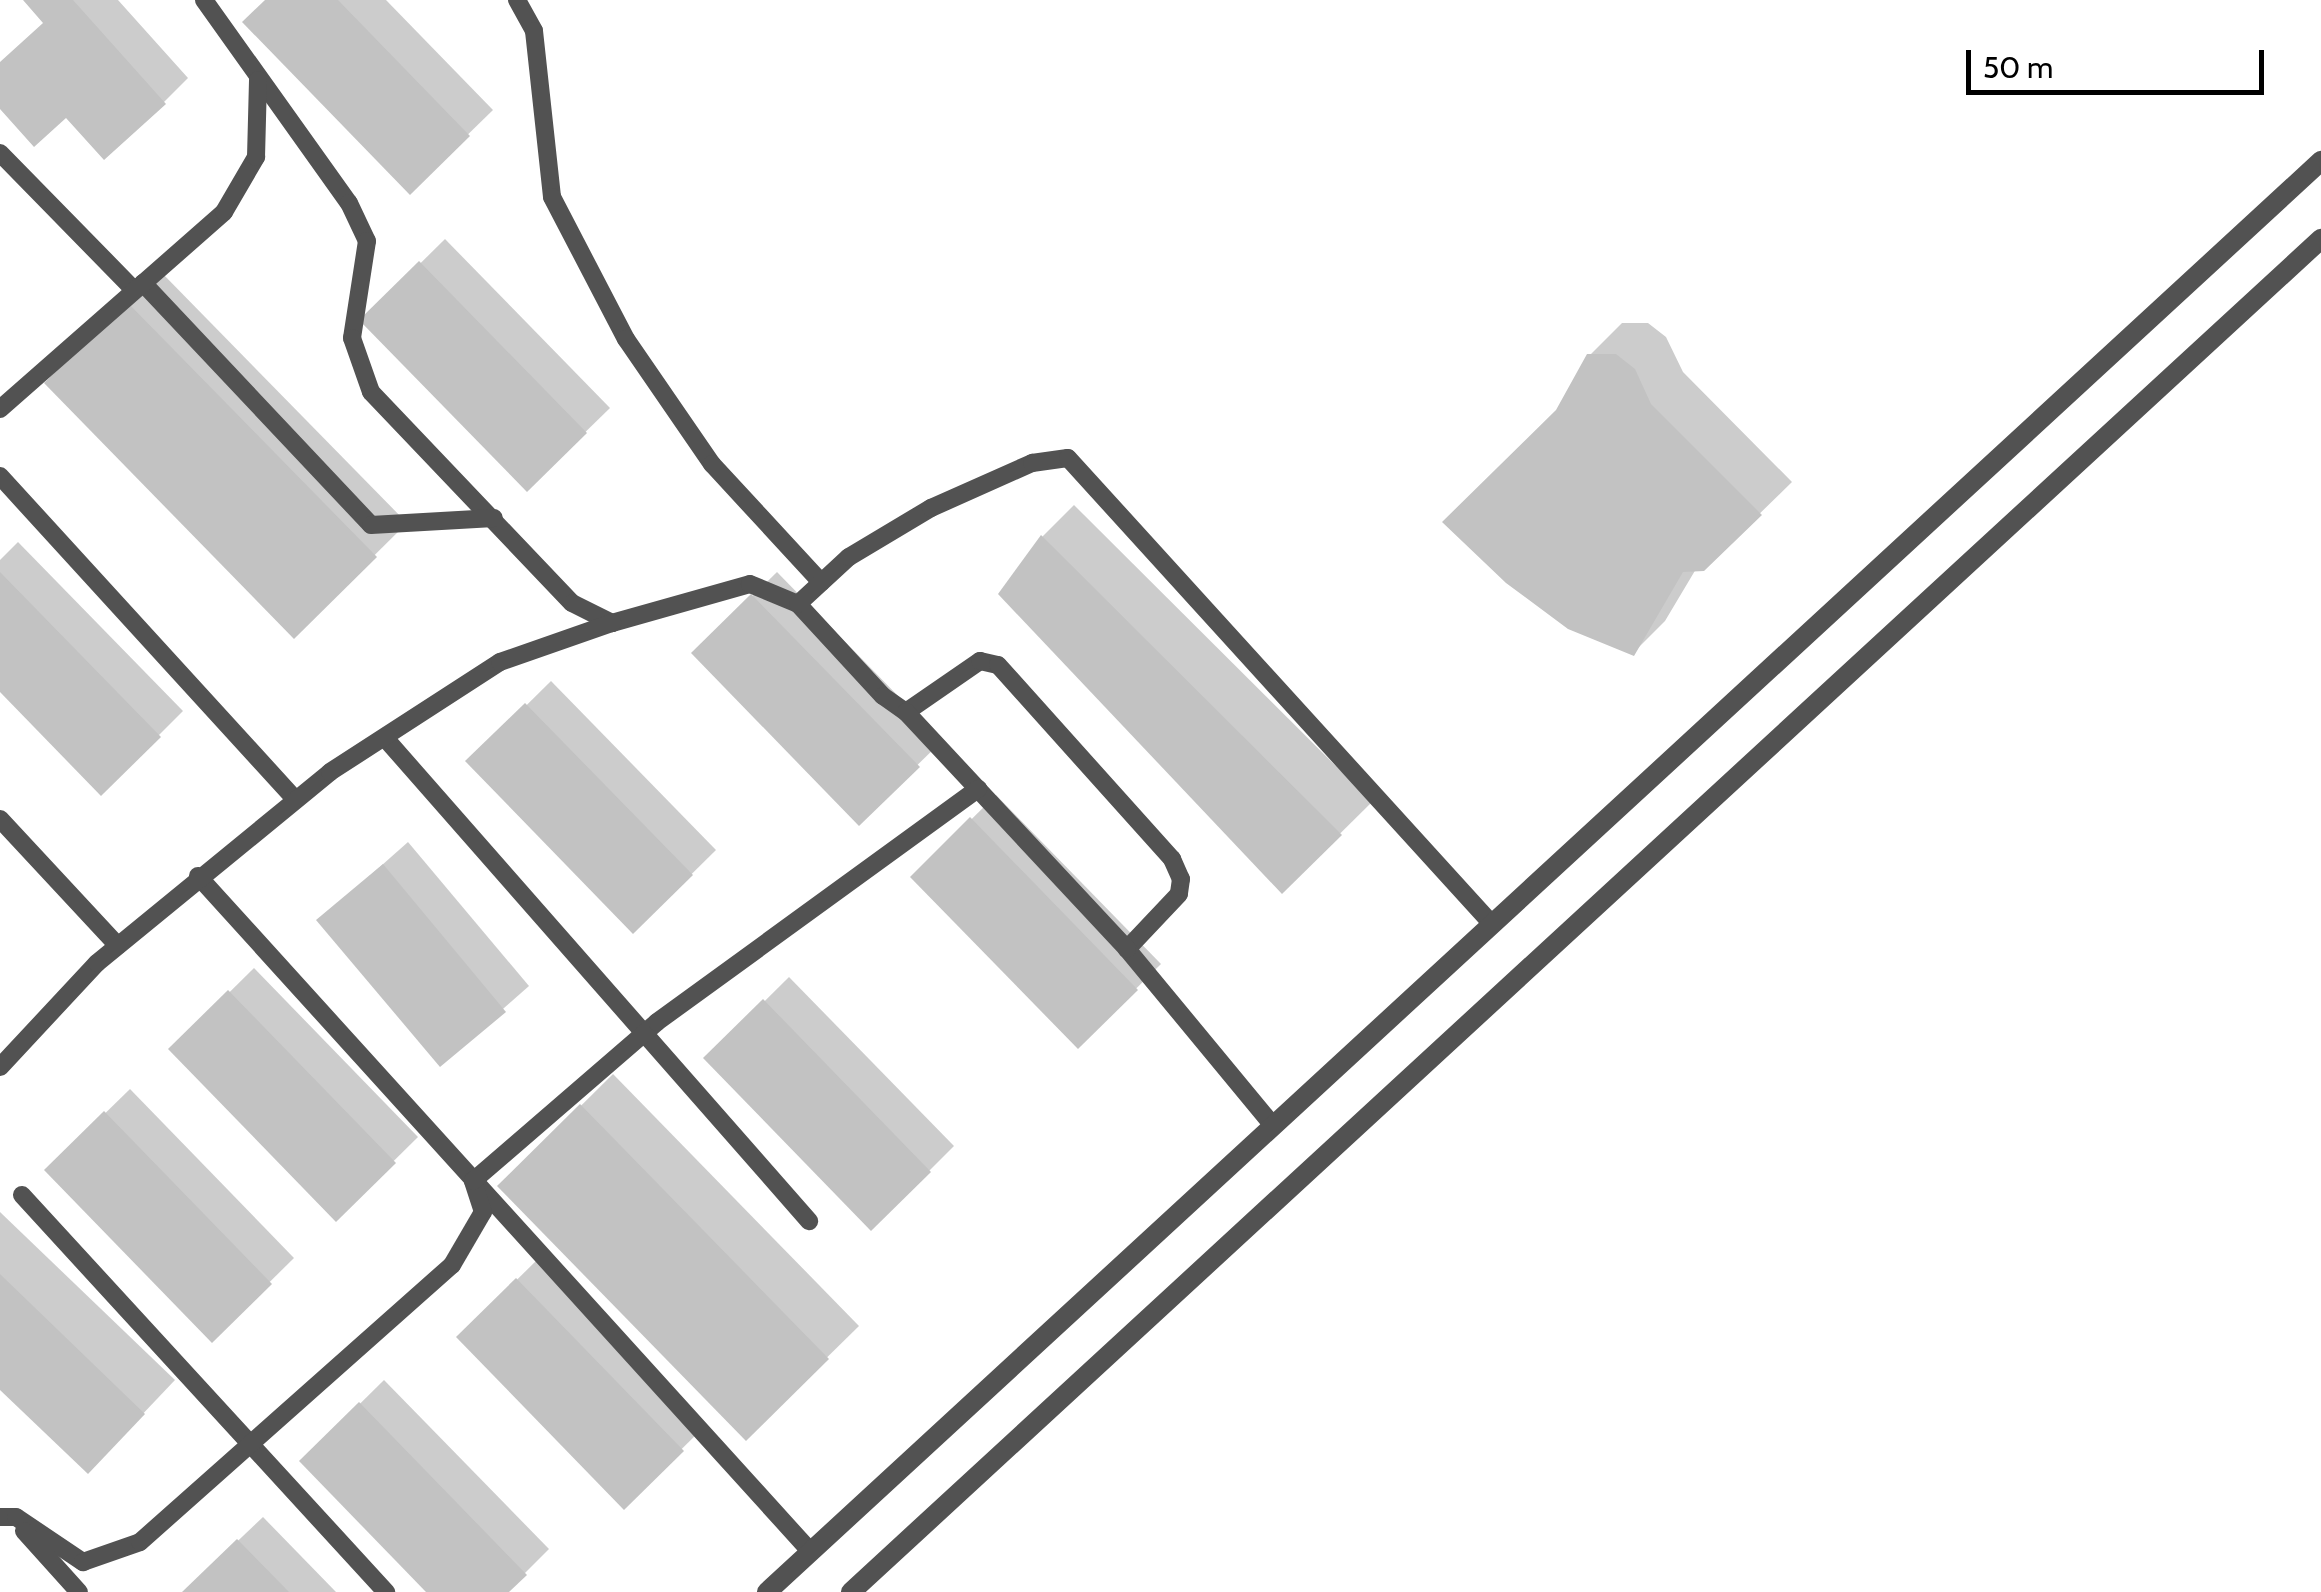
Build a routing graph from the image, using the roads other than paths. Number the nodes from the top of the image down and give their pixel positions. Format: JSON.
{"nodes":[{"id":1,"x":517,"y":0,"type":"edge"},
{"id":2,"x":208,"y":1,"type":"edge"},
{"id":3,"x":258,"y":80,"type":"junction"},
{"id":4,"x":0,"y":153,"type":"edge"},
{"id":5,"x":2321,"y":161,"type":"edge"},
{"id":6,"x":2321,"y":239,"type":"edge"},
{"id":7,"x":139,"y":286,"type":"junction"},
{"id":8,"x":0,"y":409,"type":"edge"},
{"id":9,"x":0,"y":476,"type":"edge"},
{"id":10,"x":494,"y":518,"type":"junction"},
{"id":11,"x":822,"y":582,"type":"junction"},
{"id":12,"x":798,"y":604,"type":"junction"},
{"id":13,"x":612,"y":623,"type":"junction"},
{"id":14,"x":906,"y":712,"type":"junction"},
{"id":15,"x":384,"y":738,"type":"junction"},
{"id":16,"x":978,"y":789,"type":"junction"},
{"id":17,"x":295,"y":799,"type":"junction"},
{"id":18,"x":0,"y":819,"type":"edge"},
{"id":19,"x":198,"y":876,"type":"junction"},
{"id":20,"x":1491,"y":924,"type":"junction"},
{"id":21,"x":118,"y":946,"type":"junction"},
{"id":22,"x":1127,"y":950,"type":"junction"},
{"id":23,"x":644,"y":1033,"type":"junction"},
{"id":24,"x":0,"y":1066,"type":"edge"},
{"id":25,"x":1272,"y":1124,"type":"junction"},
{"id":26,"x":472,"y":1181,"type":"junction"},
{"id":27,"x":22,"y":1195,"type":"dead end"},
{"id":28,"x":809,"y":1220,"type":"dead end"},
{"id":29,"x":251,"y":1444,"type":"junction"},
{"id":30,"x":4,"y":1513,"type":"edge"},
{"id":31,"x":810,"y":1551,"type":"junction"},
{"id":32,"x":79,"y":1592,"type":"edge"},
{"id":33,"x":386,"y":1592,"type":"edge"},
{"id":34,"x":766,"y":1592,"type":"edge"},
{"id":35,"x":852,"y":1592,"type":"edge"}],
"edges":[{"from":1,"to":11,"type":"lane"},
{"from":2,"to":3,"type":"lane"},
{"from":3,"to":7,"type":"lane"},
{"from":3,"to":10,"type":"lane"},
{"from":4,"to":7,"type":"lane"},
{"from":5,"to":20,"type":"street"},
{"from":6,"to":35,"type":"street"},
{"from":7,"to":8,"type":"lane"},
{"from":7,"to":10,"type":"lane"},
{"from":9,"to":17,"type":"lane"},
{"from":10,"to":13,"type":"lane"},
{"from":11,"to":12,"type":"lane"},
{"from":11,"to":20,"type":"lane"},
{"from":12,"to":13,"type":"lane"},
{"from":12,"to":14,"type":"lane"},
{"from":13,"to":15,"type":"lane"},
{"from":14,"to":16,"type":"lane"},
{"from":14,"to":22,"type":"lane"},
{"from":15,"to":17,"type":"lane"},
{"from":15,"to":23,"type":"lane"},
{"from":16,"to":22,"type":"lane"},
{"from":16,"to":23,"type":"lane"},
{"from":17,"to":19,"type":"lane"},
{"from":18,"to":21,"type":"lane"},
{"from":19,"to":21,"type":"lane"},
{"from":19,"to":26,"type":"lane"},
{"from":20,"to":25,"type":"street"},
{"from":21,"to":24,"type":"lane"},
{"from":22,"to":25,"type":"lane"},
{"from":23,"to":26,"type":"lane"},
{"from":23,"to":28,"type":"lane"},
{"from":25,"to":31,"type":"street"},
{"from":26,"to":29,"type":"lane"},
{"from":26,"to":31,"type":"lane"},
{"from":27,"to":29,"type":"lane"},
{"from":29,"to":30,"type":"lane"},
{"from":29,"to":33,"type":"lane"},
{"from":30,"to":32,"type":"lane"},
{"from":31,"to":34,"type":"street"}]}
